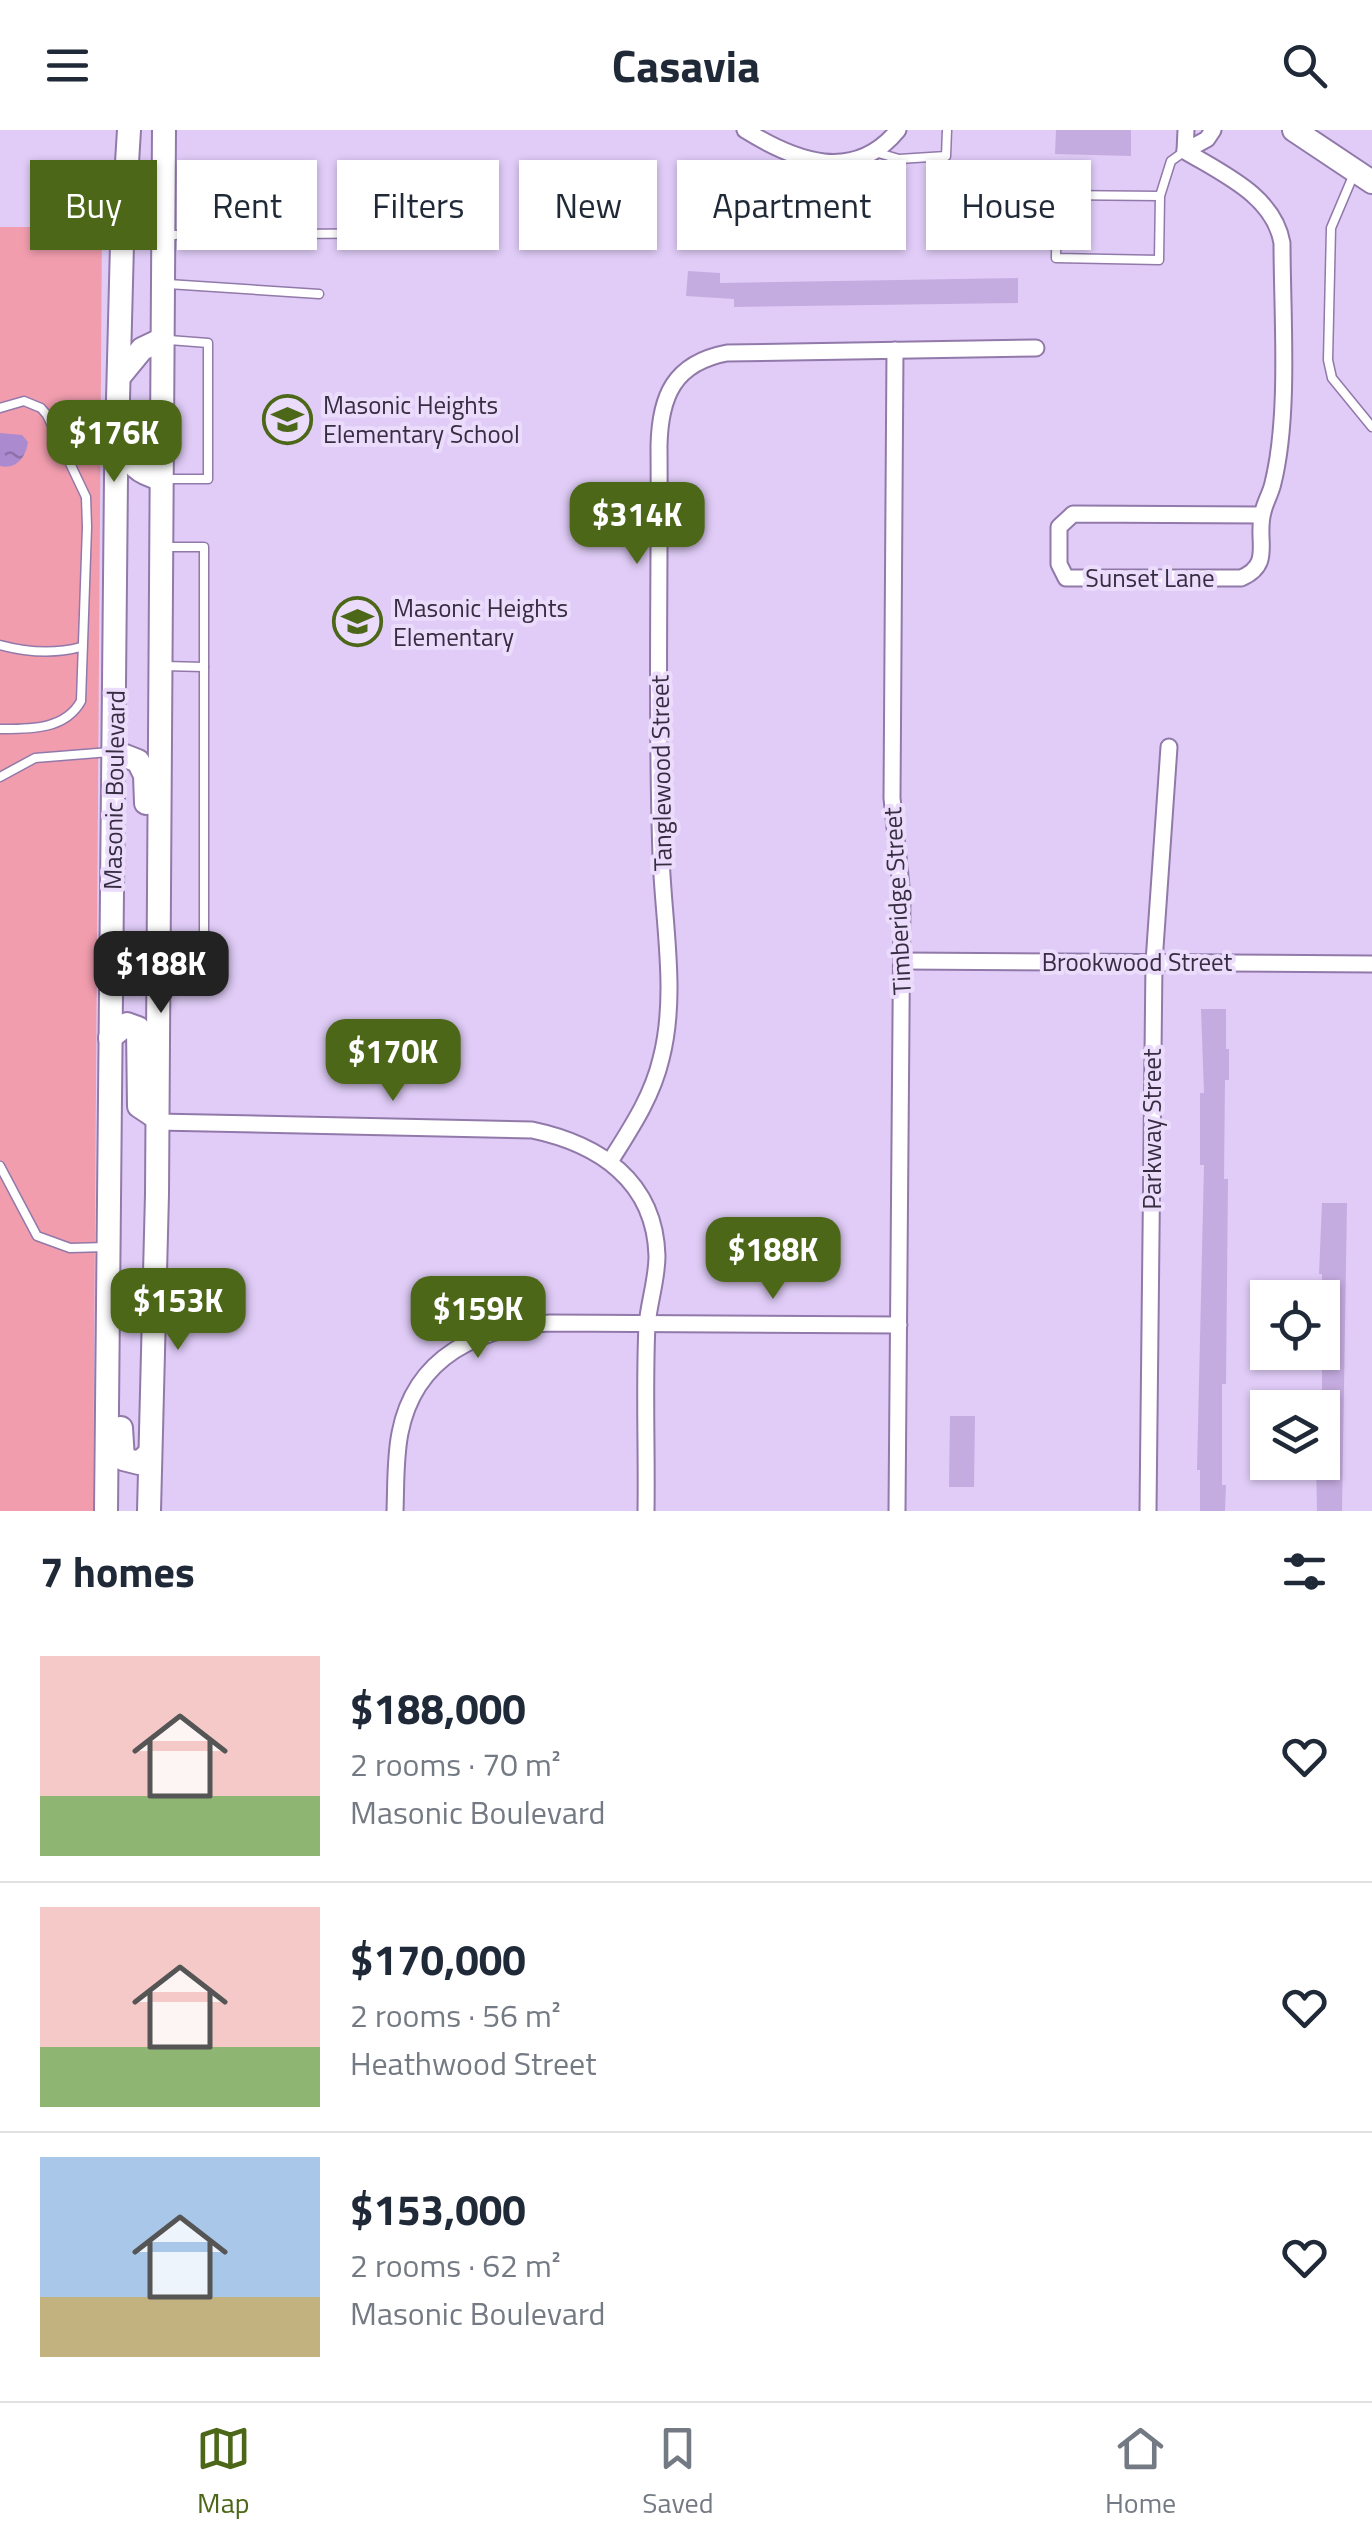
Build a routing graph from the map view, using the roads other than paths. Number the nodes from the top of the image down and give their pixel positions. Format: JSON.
{"nodes":[{"id":1,"x":130,"y":130,"type":"edge"},
{"id":2,"x":164,"y":130,"type":"edge"},
{"id":3,"x":745,"y":130,"type":"edge"},
{"id":4,"x":898,"y":130,"type":"edge"},
{"id":5,"x":947,"y":130,"type":"edge"},
{"id":6,"x":1186,"y":130,"type":"edge"},
{"id":7,"x":1212,"y":130,"type":"edge"},
{"id":8,"x":1294,"y":130,"type":"edge"},
{"id":9,"x":1186,"y":151,"type":"junction"},
{"id":10,"x":876,"y":152,"type":"junction"},
{"id":11,"x":128,"y":160,"type":"edge"},
{"id":12,"x":1364,"y":177,"type":"edge"},
{"id":13,"x":1160,"y":196,"type":"junction"},
{"id":14,"x":157,"y":234,"type":"edge"},
{"id":15,"x":337,"y":234,"type":"edge"},
{"id":16,"x":164,"y":235,"type":"junction"},
{"id":17,"x":122,"y":250,"type":"edge"},
{"id":18,"x":164,"y":284,"type":"junction"},
{"id":19,"x":319,"y":294,"type":"dead end"},
{"id":20,"x":163,"y":339,"type":"junction"},
{"id":21,"x":1036,"y":348,"type":"dead end"},
{"id":22,"x":895,"y":350,"type":"junction"},
{"id":23,"x":119,"y":376,"type":"junction"},
{"id":24,"x":0,"y":408,"type":"edge"},
{"id":25,"x":1372,"y":427,"type":"edge"},
{"id":26,"x":118,"y":434,"type":"junction"},
{"id":27,"x":162,"y":479,"type":"junction"},
{"id":28,"x":1262,"y":514,"type":"junction"},
{"id":29,"x":161,"y":548,"type":"junction"},
{"id":30,"x":0,"y":646,"type":"edge"},
{"id":31,"x":81,"y":647,"type":"junction"},
{"id":32,"x":160,"y":666,"type":"junction"},
{"id":33,"x":204,"y":667,"type":"junction"},
{"id":34,"x":0,"y":729,"type":"edge"},
{"id":35,"x":1169,"y":748,"type":"dead end"},
{"id":36,"x":114,"y":752,"type":"junction"},
{"id":37,"x":0,"y":777,"type":"edge"},
{"id":38,"x":159,"y":935,"type":"junction"},
{"id":39,"x":902,"y":961,"type":"junction"},
{"id":40,"x":1154,"y":962,"type":"junction"},
{"id":41,"x":1372,"y":964,"type":"edge"},
{"id":42,"x":158,"y":970,"type":"junction"},
{"id":43,"x":110,"y":1038,"type":"junction"},
{"id":44,"x":157,"y":1120,"type":"junction"},
{"id":45,"x":611,"y":1160,"type":"junction"},
{"id":46,"x":0,"y":1166,"type":"edge"},
{"id":47,"x":109,"y":1247,"type":"junction"},
{"id":48,"x":648,"y":1323,"type":"junction"},
{"id":49,"x":899,"y":1326,"type":"junction"},
{"id":50,"x":108,"y":1351,"type":"junction"},
{"id":51,"x":149,"y":1454,"type":"junction"},
{"id":52,"x":106,"y":1511,"type":"edge"},
{"id":53,"x":149,"y":1511,"type":"edge"},
{"id":54,"x":395,"y":1511,"type":"edge"},
{"id":55,"x":646,"y":1511,"type":"edge"},
{"id":56,"x":897,"y":1511,"type":"edge"},
{"id":57,"x":1148,"y":1511,"type":"edge"}],
"edges":[{"from":1,"to":11,"type":"main road","name":"Masonic Boulevard"},
{"from":2,"to":16,"type":"main road","name":"Masonic Boulevard"},
{"from":3,"to":10,"type":"street"},
{"from":4,"to":10,"type":"street"},
{"from":5,"to":10,"type":"lane"},
{"from":6,"to":9,"type":"street"},
{"from":7,"to":9,"type":"street"},
{"from":8,"to":12,"type":"main road"},
{"from":9,"to":13,"type":"lane"},
{"from":9,"to":28,"type":"street","name":"Sunset Lane"},
{"from":12,"to":25,"type":"lane"},
{"from":13,"to":13,"type":"lane"},
{"from":14,"to":16,"type":"main road"},
{"from":15,"to":16,"type":"lane"},
{"from":16,"to":18,"type":"main road","name":"Masonic Boulevard"},
{"from":17,"to":23,"type":"main road","name":"Masonic Boulevard"},
{"from":18,"to":19,"type":"lane"},
{"from":18,"to":20,"type":"main road","name":"Masonic Boulevard"},
{"from":20,"to":23,"type":"main road"},
{"from":20,"to":27,"type":"main road","name":"Masonic Boulevard"},
{"from":20,"to":27,"type":"lane"},
{"from":21,"to":22,"type":"street","name":"Tanglewood Street"},
{"from":22,"to":39,"type":"street","name":"Timberidge Street"},
{"from":22,"to":45,"type":"street","name":"Tanglewood Street"},
{"from":23,"to":26,"type":"main road","name":"Masonic Boulevard"},
{"from":24,"to":31,"type":"lane"},
{"from":26,"to":27,"type":"main road"},
{"from":26,"to":36,"type":"main road","name":"Masonic Boulevard"},
{"from":27,"to":29,"type":"main road","name":"Masonic Boulevard"},
{"from":28,"to":28,"type":"street","name":"Sunset Lane"},
{"from":29,"to":32,"type":"main road","name":"Masonic Boulevard"},
{"from":29,"to":33,"type":"lane"},
{"from":30,"to":31,"type":"lane"},
{"from":31,"to":34,"type":"lane"},
{"from":32,"to":33,"type":"lane"},
{"from":32,"to":38,"type":"main road","name":"Masonic Boulevard"},
{"from":33,"to":42,"type":"lane"},
{"from":35,"to":40,"type":"street","name":"Parkway Street"},
{"from":36,"to":37,"type":"lane"},
{"from":36,"to":38,"type":"main road"},
{"from":36,"to":43,"type":"main road","name":"Masonic Boulevard"},
{"from":38,"to":42,"type":"main road","name":"Masonic Boulevard"},
{"from":39,"to":40,"type":"street","name":"Brookwood Street"},
{"from":39,"to":49,"type":"street","name":"Timberidge Street"},
{"from":40,"to":41,"type":"street","name":"Brookwood Street"},
{"from":40,"to":57,"type":"street","name":"Parkway Street"},
{"from":42,"to":44,"type":"main road","name":"Masonic Boulevard"},
{"from":43,"to":44,"type":"main road"},
{"from":43,"to":47,"type":"main road","name":"Masonic Boulevard"},
{"from":44,"to":45,"type":"street"},
{"from":44,"to":51,"type":"main road","name":"Masonic Boulevard"},
{"from":45,"to":48,"type":"street"},
{"from":46,"to":47,"type":"lane"},
{"from":47,"to":50,"type":"main road","name":"Masonic Boulevard"},
{"from":48,"to":49,"type":"street"},
{"from":48,"to":54,"type":"street"},
{"from":48,"to":55,"type":"street"},
{"from":49,"to":56,"type":"street","name":"Timberidge Street"},
{"from":50,"to":51,"type":"main road"},
{"from":50,"to":52,"type":"main road","name":"Masonic Boulevard"},
{"from":51,"to":53,"type":"main road","name":"Masonic Boulevard"}]}
